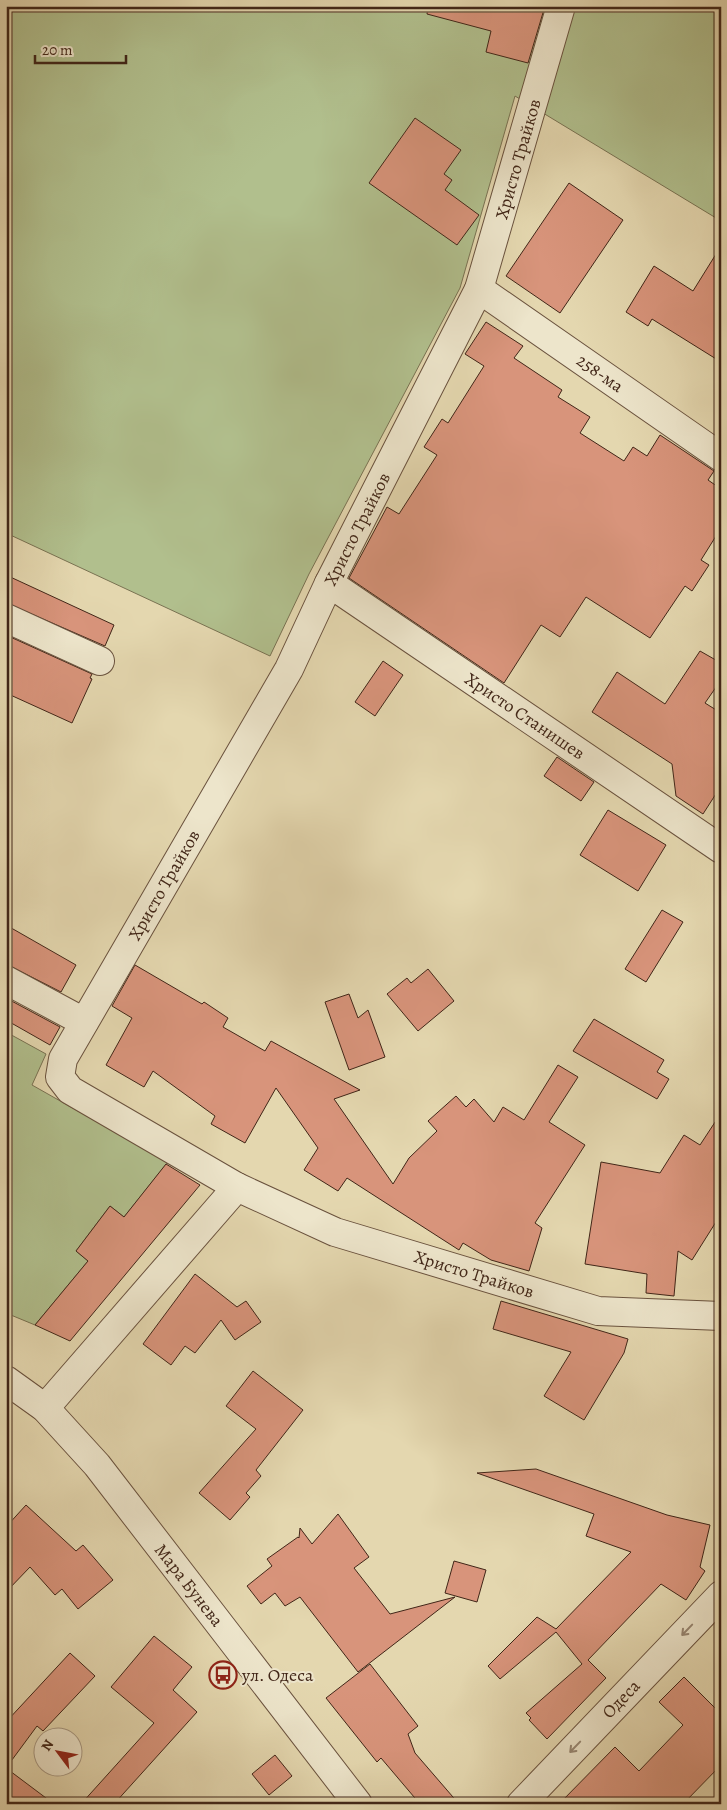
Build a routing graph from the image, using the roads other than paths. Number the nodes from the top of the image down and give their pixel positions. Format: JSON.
{"nodes":[{"id":1,"x":561,"y":6,"type":"edge"},
{"id":2,"x":480,"y":289,"type":"junction"},
{"id":3,"x":721,"y":457,"type":"edge"},
{"id":4,"x":329,"y":583,"type":"junction"},
{"id":5,"x":6,"y":618,"type":"edge"},
{"id":6,"x":100,"y":661,"type":"dead end"},
{"id":7,"x":721,"y":849,"type":"edge"},
{"id":8,"x":6,"y":980,"type":"edge"},
{"id":9,"x":84,"y":1022,"type":"junction"},
{"id":10,"x":237,"y":1187,"type":"junction"},
{"id":11,"x":721,"y":1316,"type":"edge"},
{"id":12,"x":6,"y":1380,"type":"edge"},
{"id":13,"x":45,"y":1408,"type":"junction"},
{"id":14,"x":721,"y":1595,"type":"edge"},
{"id":15,"x":358,"y":1804,"type":"edge"},
{"id":16,"x":521,"y":1804,"type":"edge"}],
"edges":[{"from":1,"to":2,"type":"street","name":"Христо Трайков"},
{"from":2,"to":3,"type":"street","name":"258-ма"},
{"from":2,"to":4,"type":"street","name":"Христо Трайков"},
{"from":4,"to":7,"type":"street","name":"Христо Станишев"},
{"from":4,"to":9,"type":"street","name":"Христо Трайков"},
{"from":5,"to":6,"type":"street"},
{"from":8,"to":9,"type":"street"},
{"from":9,"to":10,"type":"street","name":"Христо Трайков"},
{"from":10,"to":11,"type":"street","name":"Христо Трайков"},
{"from":10,"to":13,"type":"street"},
{"from":12,"to":13,"type":"street","name":"Мара Бунева"},
{"from":13,"to":15,"type":"street","name":"Мара Бунева"},
{"from":14,"to":16,"type":"street","name":"Одеса","one_way":true}]}
